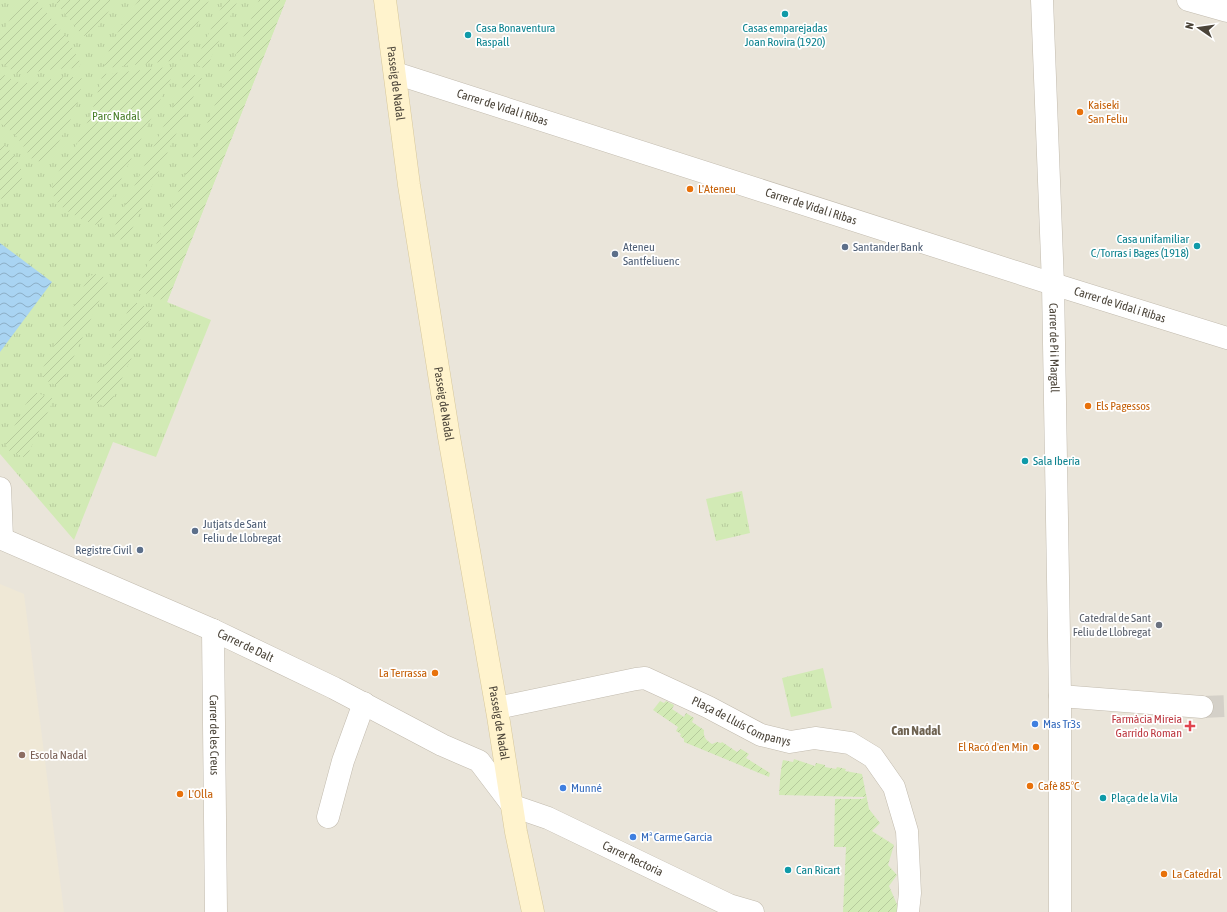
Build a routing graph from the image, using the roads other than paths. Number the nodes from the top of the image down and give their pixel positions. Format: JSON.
{"nodes":[{"id":1,"x":385,"y":0,"type":"edge"},
{"id":2,"x":1042,"y":0,"type":"edge"},
{"id":3,"x":1188,"y":0,"type":"edge"},
{"id":4,"x":1227,"y":12,"type":"edge"},
{"id":5,"x":395,"y":73,"type":"junction"},
{"id":6,"x":1053,"y":284,"type":"junction"},
{"id":7,"x":1227,"y":338,"type":"edge"},
{"id":8,"x":0,"y":488,"type":"edge"},
{"id":9,"x":1,"y":538,"type":"edge"},
{"id":10,"x":213,"y":630,"type":"junction"},
{"id":11,"x":1060,"y":696,"type":"junction"},
{"id":12,"x":364,"y":703,"type":"junction"},
{"id":13,"x":1202,"y":707,"type":"tunnel mouth"},
{"id":14,"x":497,"y":708,"type":"junction"},
{"id":15,"x":513,"y":806,"type":"junction"},
{"id":16,"x":328,"y":817,"type":"dead end"},
{"id":17,"x":216,"y":912,"type":"edge"},
{"id":18,"x":533,"y":912,"type":"edge"},
{"id":19,"x":753,"y":912,"type":"edge"},
{"id":20,"x":908,"y":912,"type":"edge"},
{"id":21,"x":1060,"y":912,"type":"edge"}],
"edges":[{"from":1,"to":5,"type":"street","name":"Passeig de Nadal"},
{"from":2,"to":6,"type":"street","name":"Carrer de Pi i Margall"},
{"from":3,"to":4,"type":"street"},
{"from":5,"to":6,"type":"street","name":"Carrer de Vidal i Ribas"},
{"from":5,"to":14,"type":"street","name":"Passeig de Nadal"},
{"from":6,"to":7,"type":"street","name":"Carrer de Vidal i Ribas"},
{"from":6,"to":11,"type":"street","name":"Carrer de Pi i Margall"},
{"from":8,"to":9,"type":"street","name":"Carrer de Dalt"},
{"from":9,"to":10,"type":"street","name":"Carrer de Dalt"},
{"from":10,"to":12,"type":"street","name":"Carrer de Dalt"},
{"from":10,"to":17,"type":"street","name":"Carrer de les Creus"},
{"from":11,"to":13,"type":"street"},
{"from":11,"to":21,"type":"street"},
{"from":12,"to":15,"type":"street","name":"Carrer de Dalt"},
{"from":12,"to":16,"type":"street"},
{"from":14,"to":15,"type":"street","name":"Passeig de Nadal"},
{"from":14,"to":20,"type":"street","name":"Plaça de Lluís Companys"},
{"from":15,"to":18,"type":"street","name":"Passeig de Nadal"},
{"from":15,"to":19,"type":"street","name":"Carrer Rectoria"}]}
